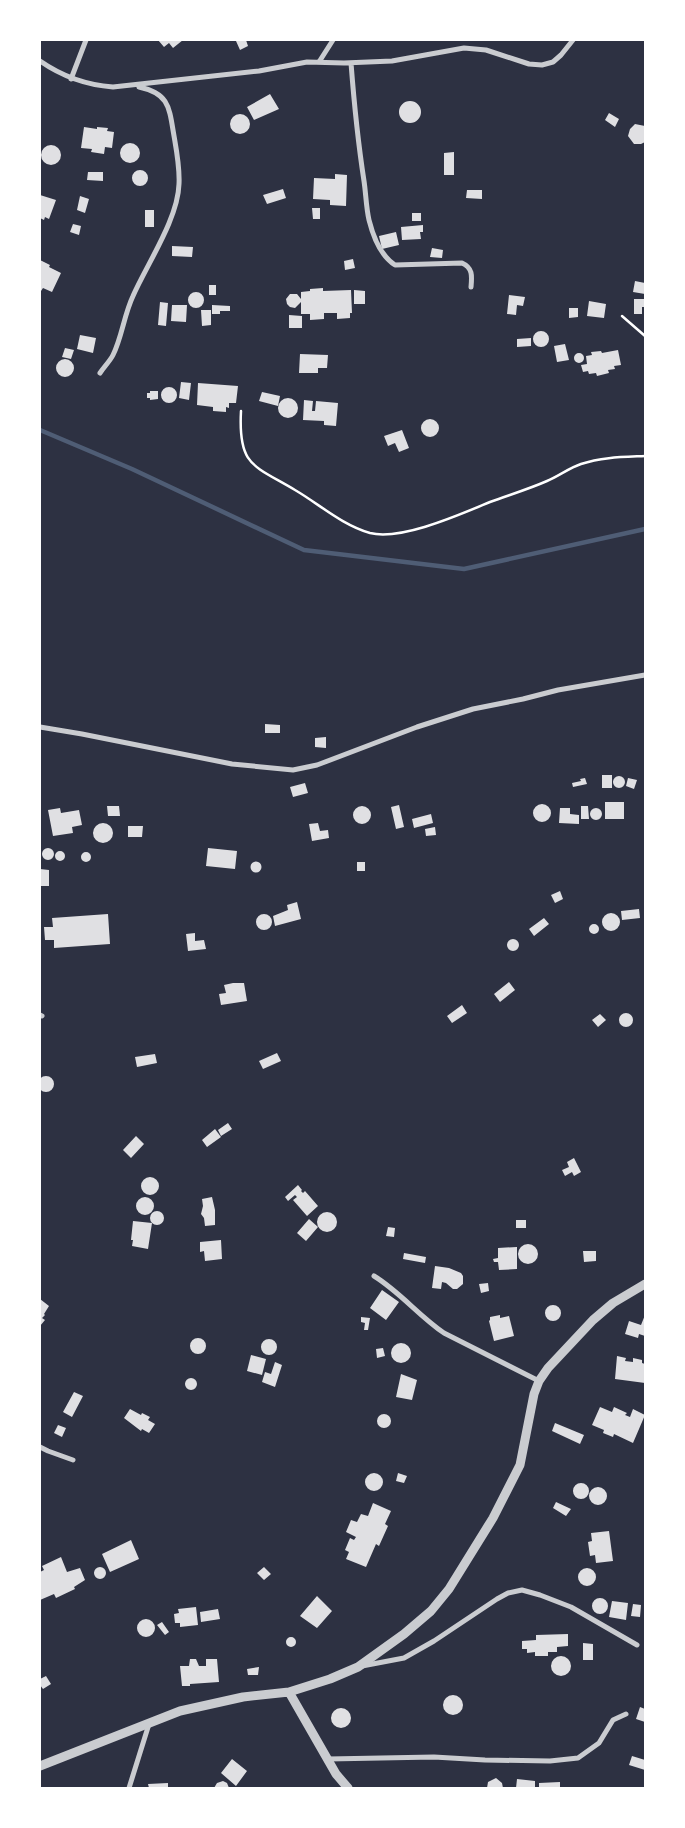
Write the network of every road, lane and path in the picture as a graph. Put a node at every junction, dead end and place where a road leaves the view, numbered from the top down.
1 (86, 40) edge
2 (333, 40) edge
3 (573, 40) edge
4 (40, 61) edge
5 (320, 62) junction
6 (351, 63) junction
7 (71, 79) junction
8 (131, 86) junction
9 (471, 287) dead end
10 (622, 316) dead end
11 (645, 336) edge
12 (100, 373) dead end
13 (241, 411) dead end
14 (645, 456) edge
15 (645, 675) edge
16 (40, 727) edge
17 (374, 1276) dead end
18 (645, 1284) edge
19 (538, 1381) junction
20 (40, 1446) edge
21 (73, 1460) dead end
22 (637, 1644) dead end
23 (358, 1667) junction
24 (289, 1692) junction
25 (626, 1714) dead end
26 (149, 1723) junction
27 (328, 1759) junction
28 (40, 1766) edge
29 (129, 1788) edge
30 (348, 1788) edge

1 - 7 street
2 - 5 street
3 - 6 street
4 - 7 street
5 - 6 street
5 - 8 street
6 - 9 street
7 - 8 street
8 - 12 street
10 - 11 path
13 - 14 path
15 - 16 street
17 - 19 street
18 - 19 street
19 - 23 street
20 - 21 street
22 - 23 street
23 - 24 street
24 - 26 street
24 - 27 street
25 - 27 street
26 - 28 street
26 - 29 street
27 - 30 street

